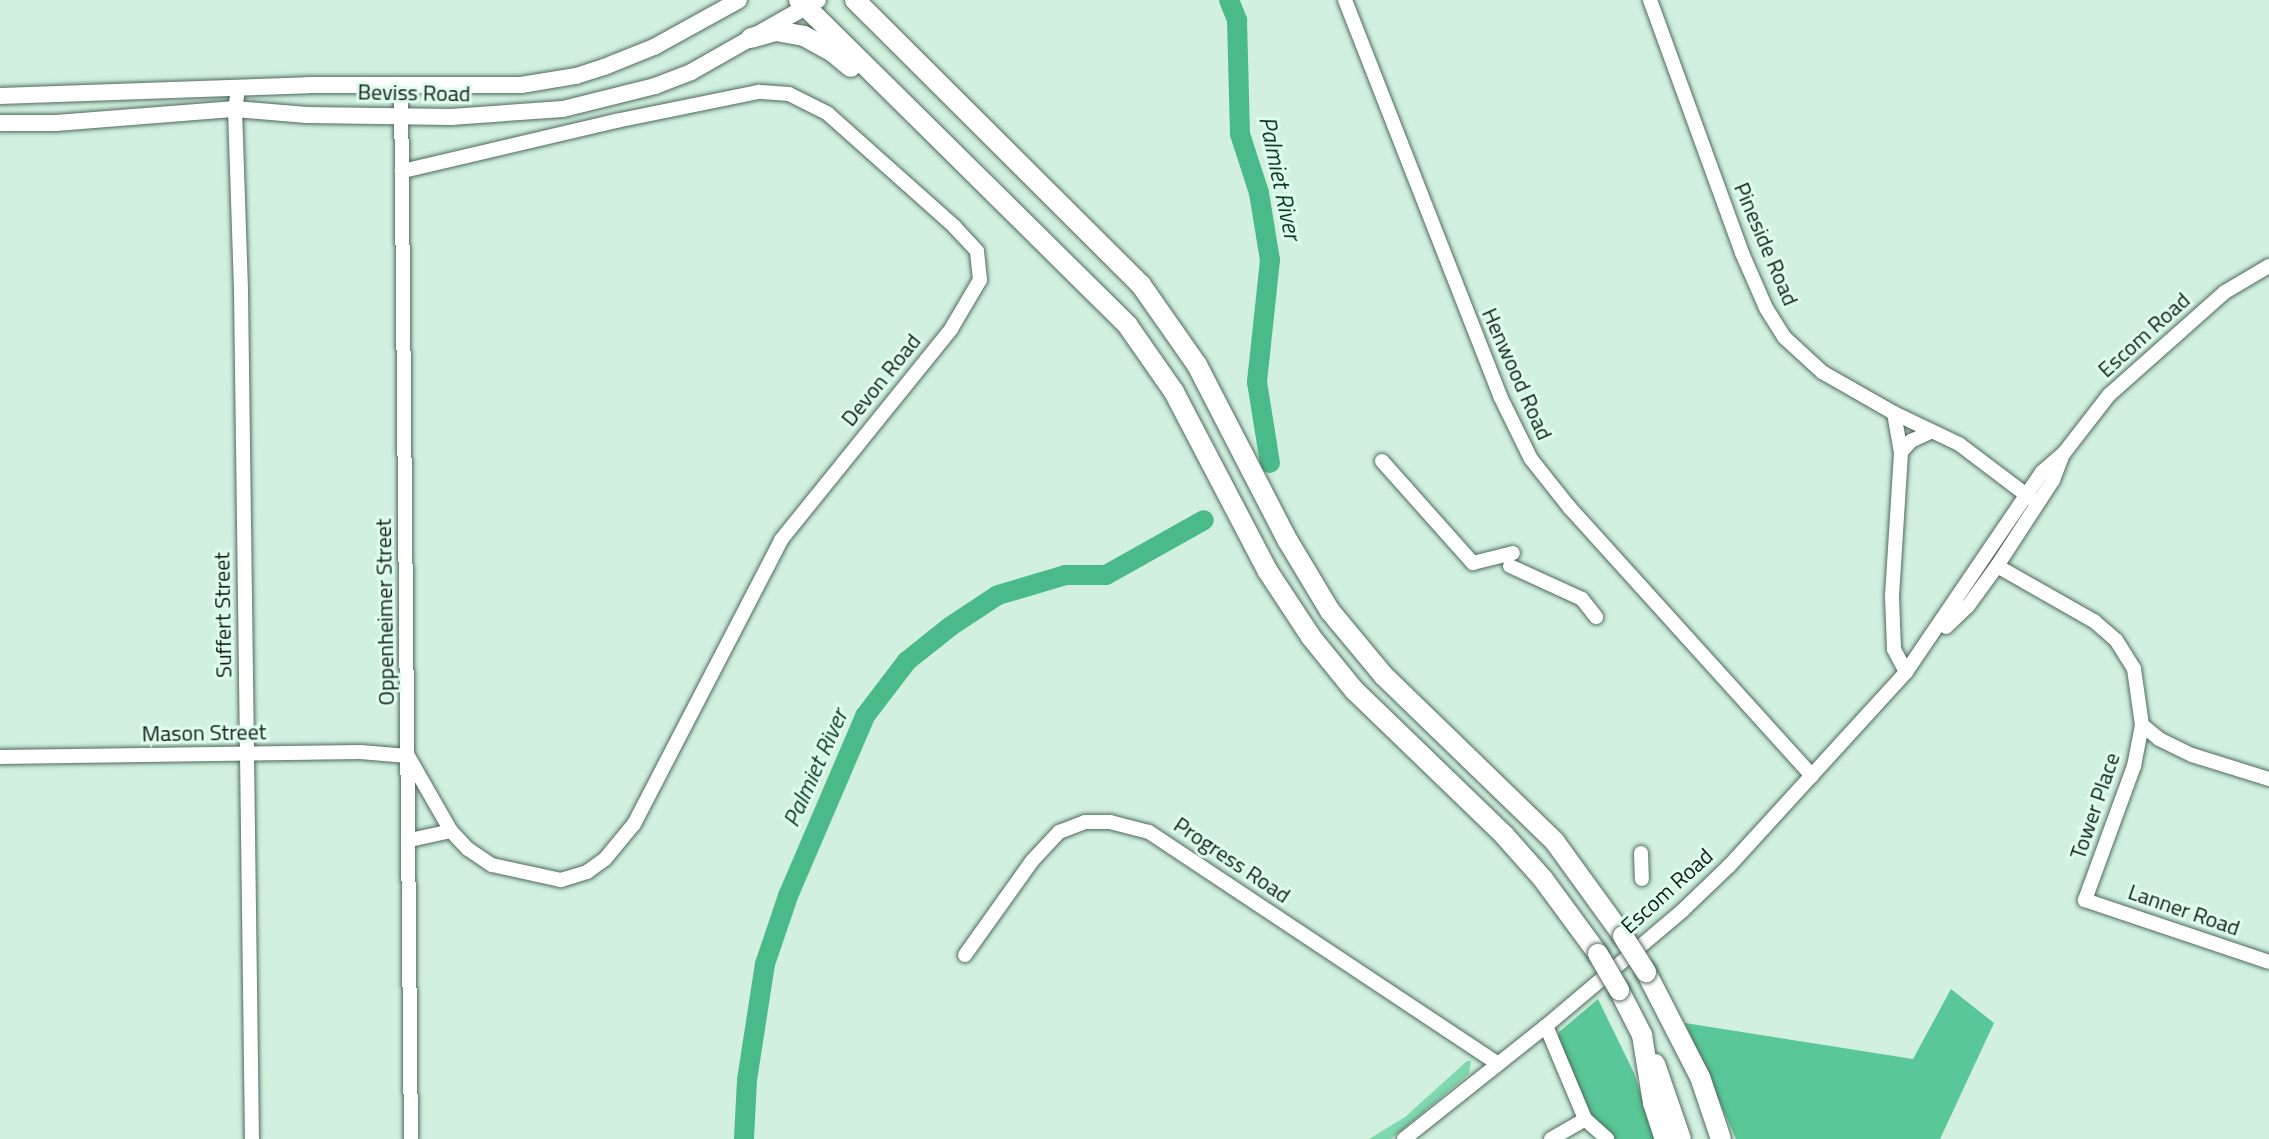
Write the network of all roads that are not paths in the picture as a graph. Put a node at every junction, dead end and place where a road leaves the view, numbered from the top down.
1 (739, 0) edge
2 (855, 0) edge
3 (885, 0) edge
4 (1345, 0) edge
5 (1650, 0) edge
6 (808, 2) edge
7 (886, 29) junction
8 (751, 38) junction
9 (401, 84) junction
10 (238, 90) junction
11 (0, 96) edge
12 (235, 109) junction
13 (400, 117) junction
14 (0, 123) edge
15 (940, 141) junction
16 (402, 171) junction
17 (2269, 266) edge
18 (1894, 413) junction
19 (1932, 431) junction
20 (1901, 452) junction
21 (1382, 461) dead end
22 (2032, 499) junction
23 (1997, 566) junction
24 (1596, 617) dead end
25 (1928, 643) junction
26 (1906, 672) junction
27 (2142, 725) junction
28 (246, 755) junction
29 (408, 756) junction
30 (0, 757) edge
31 (1812, 776) junction
32 (2269, 779) edge
33 (451, 831) junction
34 (410, 840) junction
35 (1641, 853) dead end
36 (1642, 879) dead end
37 (2085, 900) joint
38 (965, 955) dead end
39 (2269, 962) edge
40 (1546, 1026) junction
41 (1642, 1035) junction
42 (1685, 1053) junction
43 (1497, 1063) junction
44 (1585, 1119) junction
45 (252, 1139) edge
46 (411, 1139) edge
47 (1404, 1139) edge
48 (1551, 1139) edge
49 (1607, 1139) edge
50 (1665, 1139) edge
51 (1681, 1139) edge
52 (1714, 1139) edge
53 (1721, 1139) edge

1 - 9 main road, Beviss Road
2 - 7 highway
3 - 7 highway
4 - 31 street, Henwood Road
5 - 18 street, Pineside Road
6 - 8 main road, Beviss Road
6 - 15 highway
7 - 42 highway, bridge
8 - 13 main road, Beviss Road
8 - 15 highway
9 - 10 main road, Beviss Road
9 - 13 street, Oppenheimer Street
10 - 11 main road, Beviss Road
10 - 12 street, Suffert Street
12 - 13 main road, Beviss Road
12 - 14 main road, Beviss Road
12 - 28 street, Suffert Street
13 - 16 street, Oppenheimer Street
15 - 41 highway, bridge
16 - 29 street, Oppenheimer Street
16 - 33 street, Devon Road
17 - 22 street, Escom Road
18 - 19 street, Pineside Road
18 - 20 street
19 - 20 street
19 - 22 street, Pineside Road
20 - 26 street
21 - 24 street
22 - 23 street, Escom Road
22 - 25 street, Escom Road
23 - 25 street, Escom Road
23 - 27 street, Tower Place
25 - 26 street, Escom Road
26 - 31 street, Escom Road
27 - 32 street
27 - 37 street, Tower Place
28 - 29 street, Mason Street
28 - 30 street, Mason Street
28 - 45 street, Suffert Street
29 - 33 street, Devon Road
29 - 34 street, Oppenheimer Street
31 - 40 street, Escom Road
33 - 34 street
34 - 46 street, Oppenheimer Street
35 - 36 street
37 - 39 street, Lanner Road
38 - 43 street, Progress Road
40 - 43 street, Escom Road
40 - 44 street
41 - 50 highway
41 - 51 highway
42 - 52 highway
42 - 53 highway
43 - 47 street, Escom Road
44 - 48 street
44 - 49 street

